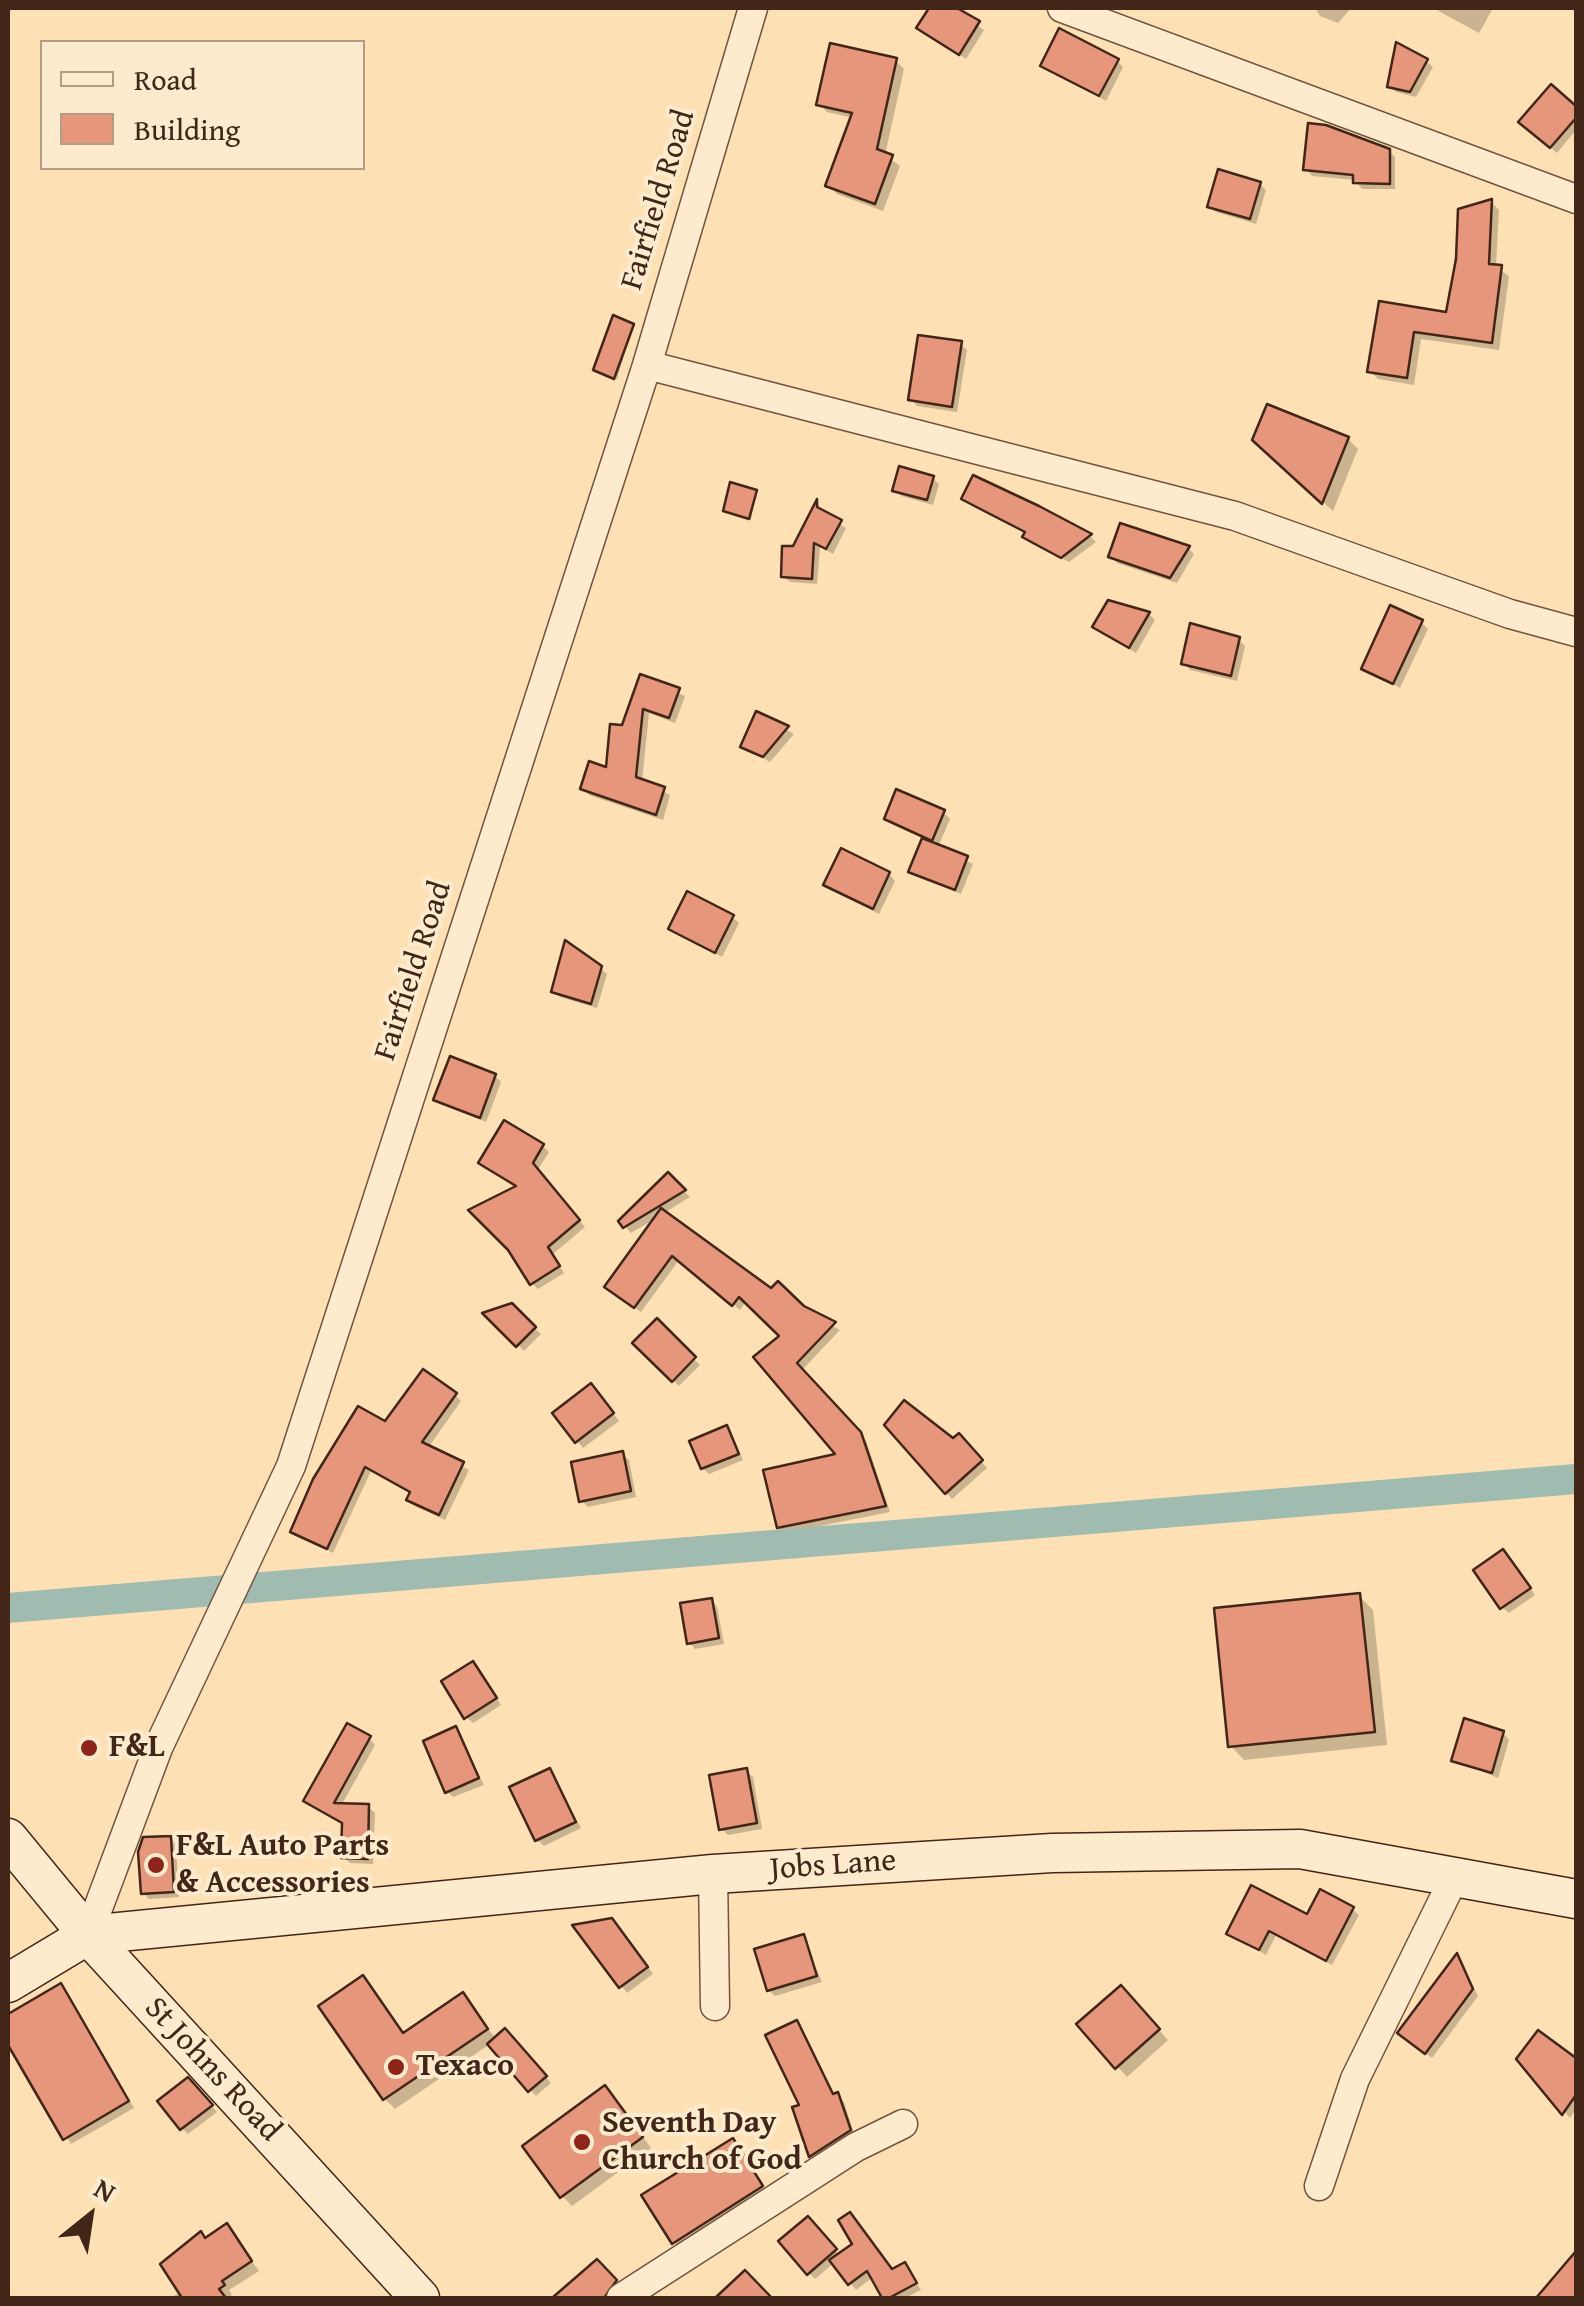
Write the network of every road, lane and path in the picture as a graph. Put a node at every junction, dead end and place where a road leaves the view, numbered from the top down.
1 (753, 8) edge
2 (1062, 8) edge
3 (1576, 199) edge
4 (647, 365) junction
5 (1576, 632) edge
6 (8, 1838) edge
7 (713, 1874) junction
8 (1456, 1874) junction
9 (1576, 1899) edge
10 (88, 1935) junction
11 (8, 1983) edge
12 (715, 2006) dead end
13 (904, 2124) dead end
14 (1319, 2186) dead end
15 (420, 2298) edge
16 (622, 2298) edge

1 - 4 street, Fairfield Road
2 - 3 street
4 - 5 street
4 - 10 street, Fairfield Road
6 - 10 street, St Johns Road
7 - 8 street, Jobs Lane
7 - 10 street, Jobs Lane
7 - 12 street
8 - 9 street, Jobs Lane
8 - 14 street
10 - 11 street
10 - 15 street, St Johns Road
13 - 16 street

